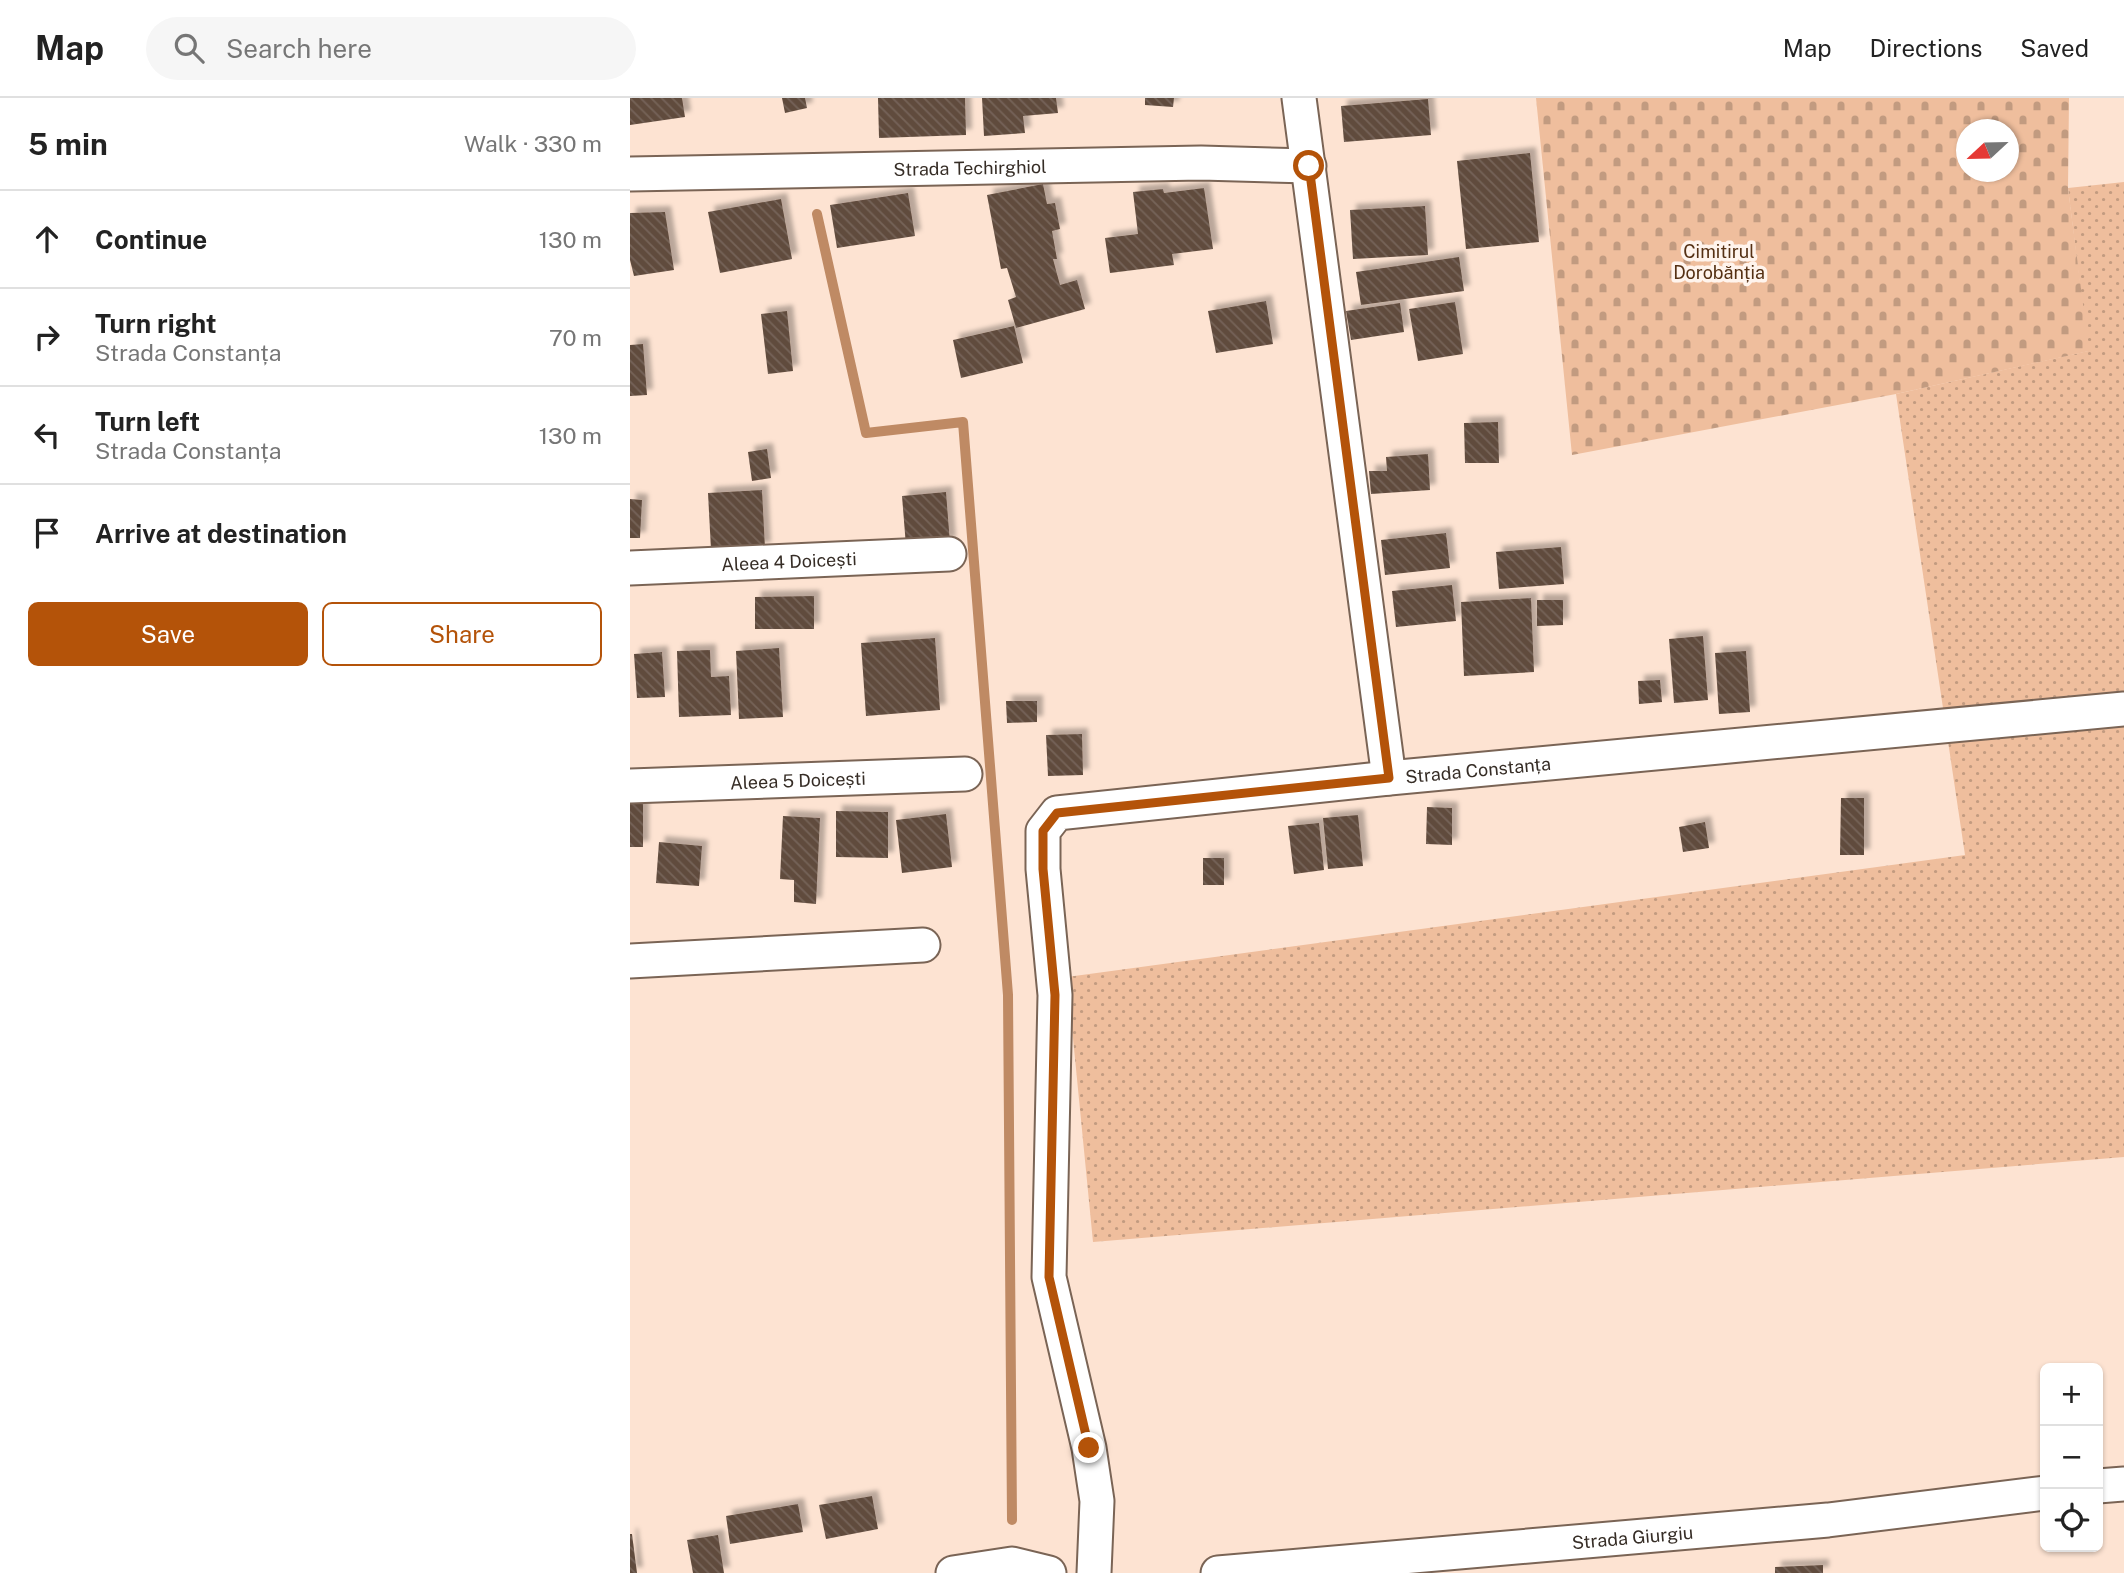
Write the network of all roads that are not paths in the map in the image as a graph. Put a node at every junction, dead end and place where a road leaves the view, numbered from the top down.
1 (1299, 98) edge
2 (1309, 166) junction
3 (630, 174) edge
4 (949, 554) dead end
5 (630, 568) edge
6 (2124, 709) edge
7 (965, 774) dead end
8 (1389, 778) junction
9 (630, 786) edge
10 (923, 945) dead end
11 (630, 961) edge
12 (2124, 1483) edge
13 (2103, 1485) edge
14 (2040, 1494) edge
15 (953, 1573) edge
16 (1049, 1573) edge
17 (1094, 1573) edge
18 (1218, 1573) edge

1 - 2 street
2 - 3 street, Strada Techirghiol
2 - 8 street
4 - 5 street, Aleea 4 Doicești
6 - 8 street, Strada Constanța
7 - 9 street, Aleea 5 Doicești
8 - 17 street, Strada Constanța
10 - 11 street
12 - 13 street
14 - 18 street, Strada Giurgiu
15 - 16 street

